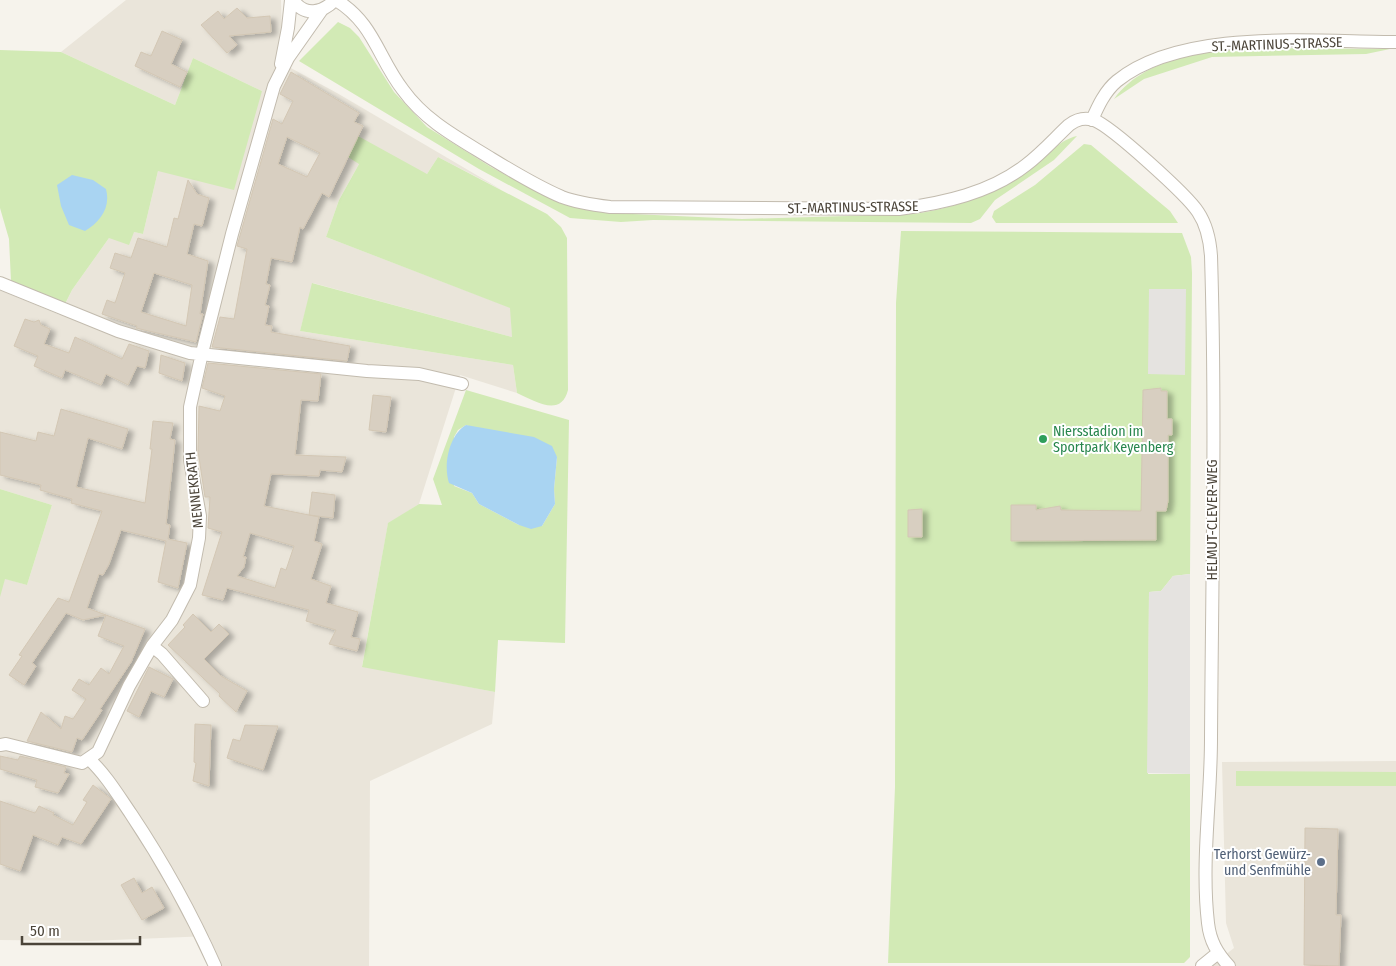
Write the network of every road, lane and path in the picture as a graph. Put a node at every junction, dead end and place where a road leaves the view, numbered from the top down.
1 (292, 0) edge
2 (336, 0) edge
3 (321, 11) junction
4 (1396, 42) edge
5 (278, 76) junction
6 (1092, 120) junction
7 (0, 283) edge
8 (202, 353) junction
9 (462, 384) dead end
10 (152, 646) junction
11 (203, 701) dead end
12 (0, 745) edge
13 (89, 759) junction
14 (1218, 953) junction
15 (215, 966) edge
16 (1202, 966) edge
17 (1229, 966) edge

1 - 3 street
1 - 5 street, MENNEKRATH
2 - 3 street, MENNEKRATH
2 - 6 street, ST.-MARTINUS-STRASSE
3 - 5 street, MENNEKRATH
4 - 6 street, ST.-MARTINUS-STRASSE
5 - 8 street, MENNEKRATH
6 - 14 street, HELMUT-CLEVER-WEG
7 - 8 street
8 - 9 street
8 - 10 street, MENNEKRATH
10 - 11 street
10 - 13 street, MENNEKRATH
12 - 13 street
13 - 15 street
14 - 16 street
14 - 17 street, HELMUT-CLEVER-WEG

